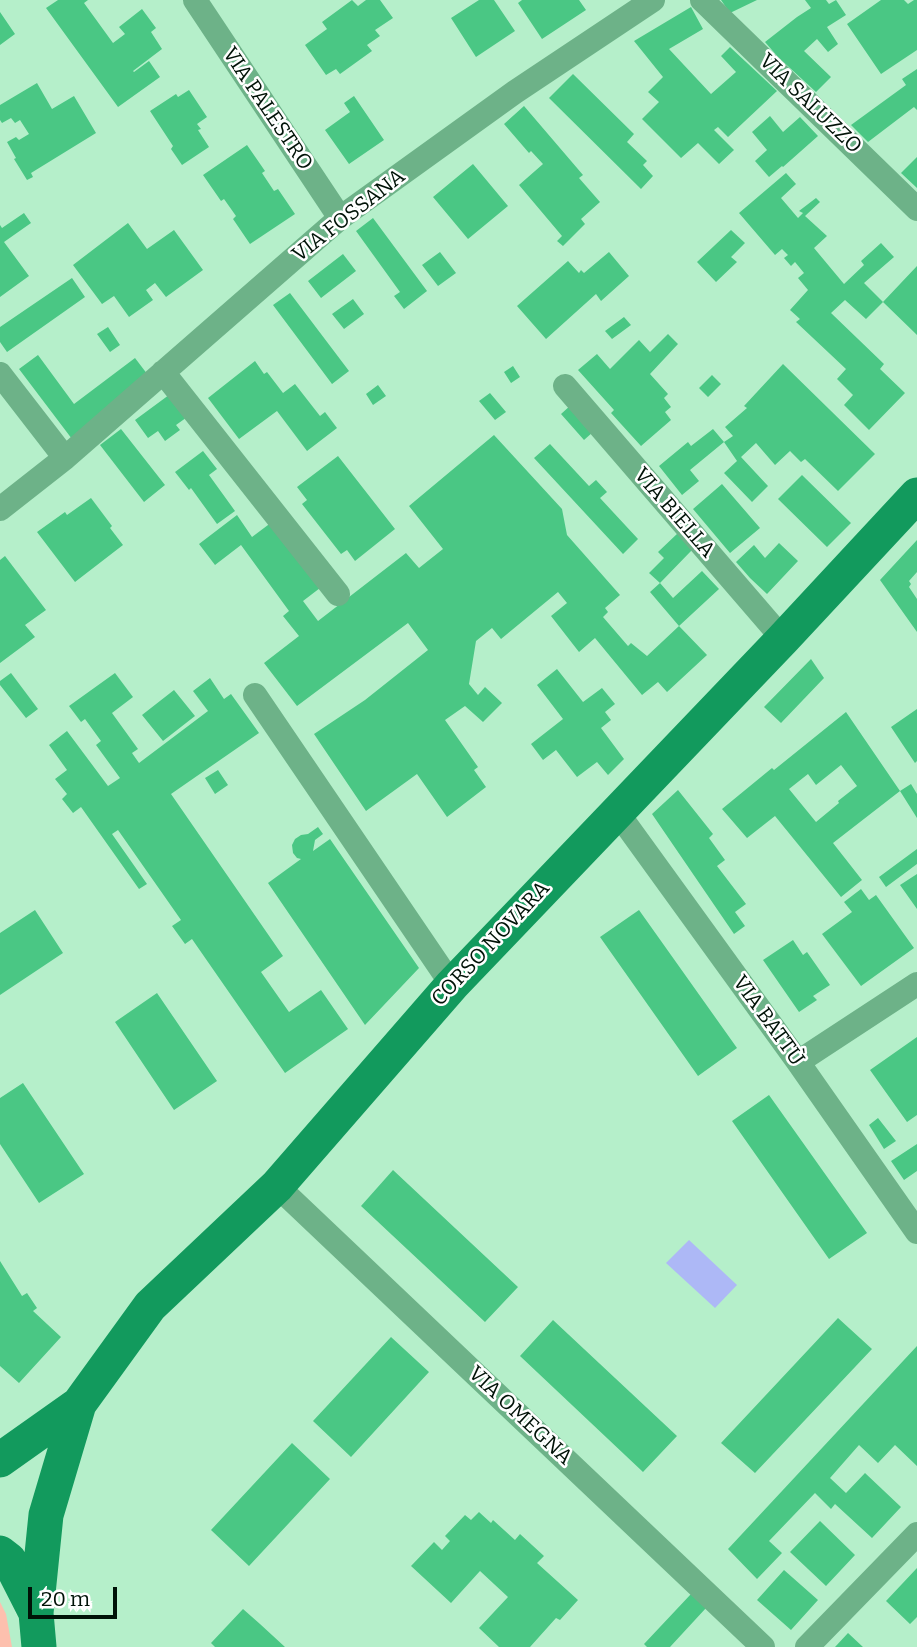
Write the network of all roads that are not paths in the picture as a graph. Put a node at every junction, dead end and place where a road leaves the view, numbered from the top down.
1 (195, 0) edge
2 (653, 0) edge
3 (702, 0) edge
4 (917, 209) edge
5 (340, 218) junction
6 (163, 372) junction
7 (0, 374) edge
8 (565, 386) dead end
9 (65, 458) junction
10 (917, 495) edge
11 (0, 509) edge
12 (338, 594) dead end
13 (783, 639) junction
14 (255, 695) dead end
15 (617, 812) junction
16 (917, 984) edge
17 (452, 985) junction
18 (799, 1062) junction
19 (277, 1185) junction
20 (917, 1232) edge
21 (79, 1404) junction
22 (0, 1460) edge
23 (917, 1534) edge
24 (0, 1553) edge
25 (37, 1630) edge
26 (763, 1647) edge
27 (807, 1647) edge

1 - 5 street, VIA PALESTRO
2 - 5 street, VIA FOSSANA
3 - 4 street, VIA SALUZZO
5 - 6 street, VIA FOSSANA
6 - 9 street, VIA FOSSANA
6 - 12 street
7 - 9 street
8 - 13 street, VIA BIELLA
9 - 11 street, VIA FOSSANA
10 - 13 main road, CORSO NOVARA
13 - 15 main road, CORSO NOVARA
14 - 17 street
15 - 17 main road, CORSO NOVARA
15 - 18 street, VIA BATTÙ
16 - 18 street
17 - 19 main road, CORSO NOVARA
18 - 20 street, VIA BATTÙ
19 - 21 main road, CORSO NOVARA
19 - 26 street, VIA OMEGNA
21 - 22 main road, CORSO NOVARA
21 - 25 main road, CORSO NOVARA
23 - 27 street
24 - 25 main road

